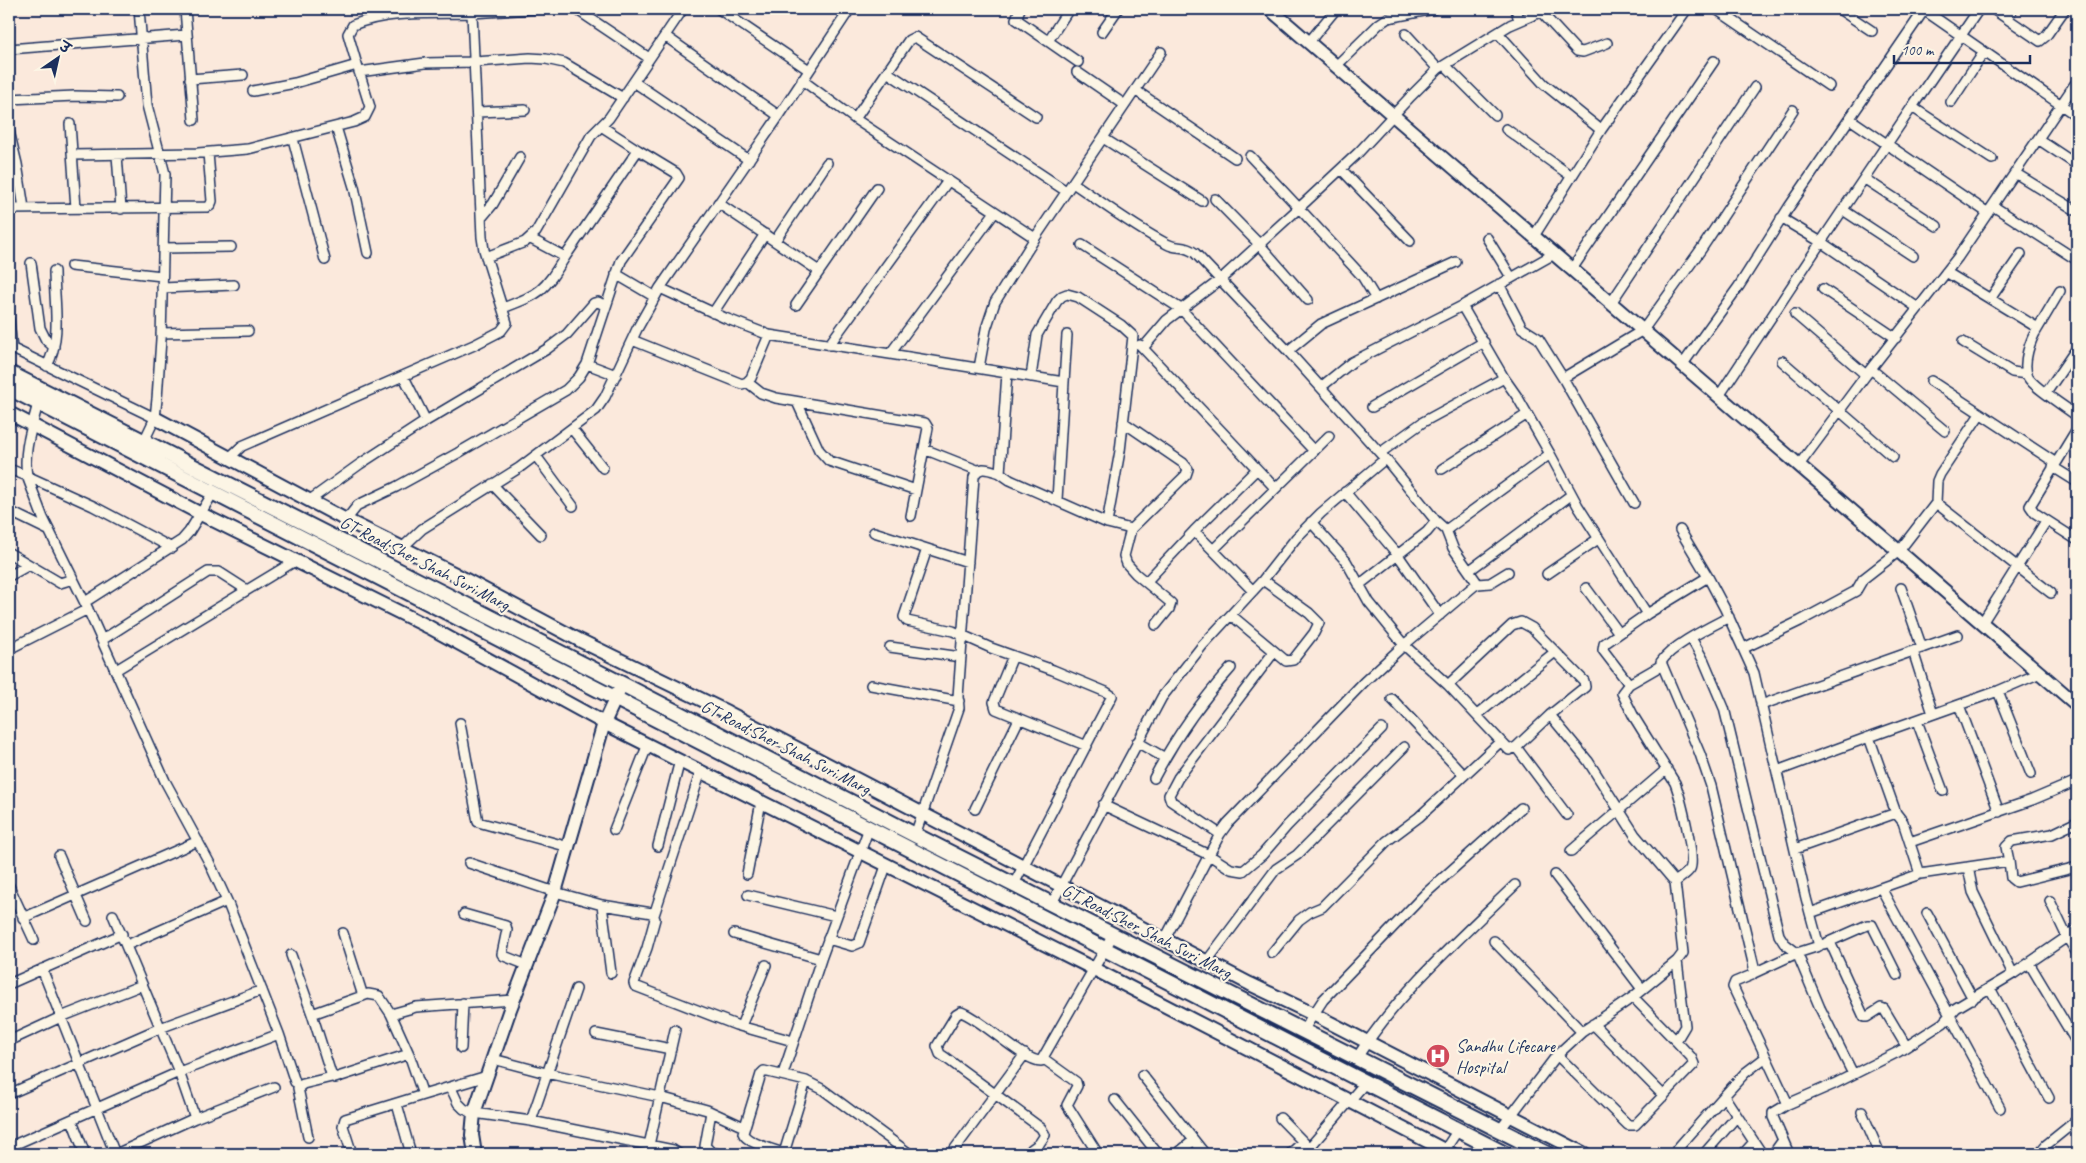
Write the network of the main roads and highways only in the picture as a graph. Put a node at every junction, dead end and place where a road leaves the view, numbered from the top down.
1 (1270, 9) edge
2 (9, 373) edge
3 (9, 388) edge
4 (9, 414) edge
5 (155, 418) road end
6 (622, 684) junction
7 (615, 698) junction
8 (2077, 705) edge
9 (604, 723) junction
10 (1446, 1153) edge
11 (475, 1154) edge
12 (1505, 1154) edge
13 (1547, 1154) edge
14 (1585, 1154) edge

1 - 8 main road
2 - 6 main road, GT Road;Sher Shah Suri Marg
3 - 7 main road, GT Road;Sher Shah Suri Marg
4 - 9 main road
5 - 14 main road
6 - 7 main road
6 - 13 main road, GT Road;Sher Shah Suri Marg
7 - 9 main road
7 - 12 main road, GT Road;Sher Shah Suri Marg
9 - 10 main road
9 - 11 main road

